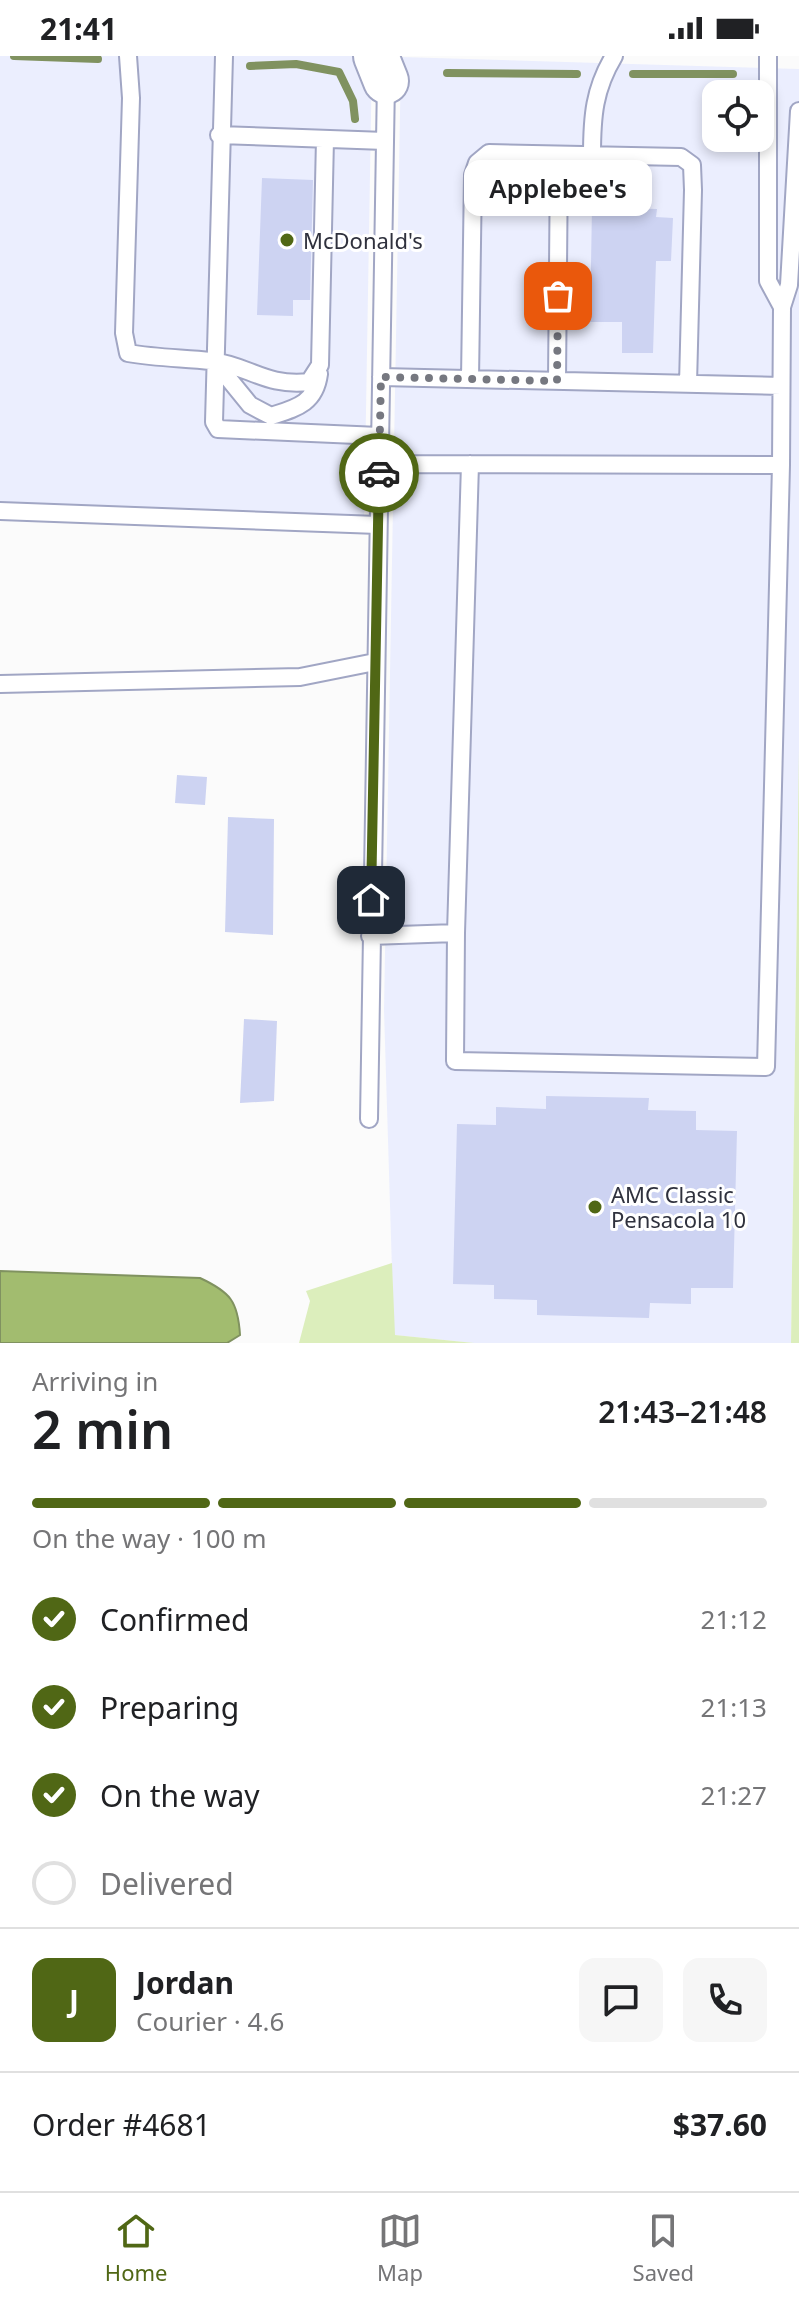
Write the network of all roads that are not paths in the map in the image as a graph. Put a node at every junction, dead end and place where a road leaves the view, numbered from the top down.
1 (128, 56) edge
2 (224, 56) edge
3 (614, 56) edge
4 (768, 56) edge
5 (381, 68) edge
6 (799, 111) edge
7 (219, 135) junction
8 (325, 139) junction
9 (385, 141) junction
10 (559, 155) junction
11 (592, 155) junction
12 (782, 307) junction
13 (214, 361) junction
14 (320, 365) junction
15 (381, 377) junction
16 (470, 379) junction
17 (557, 381) junction
18 (688, 384) junction
19 (781, 386) junction
20 (379, 436) junction
21 (379, 464) junction
22 (470, 464) junction
23 (781, 465) junction
24 (0, 511) edge
25 (378, 525) junction
26 (375, 662) junction
27 (0, 684) edge
28 (456, 933) junction
29 (370, 936) junction
30 (369, 1119) dead end

1 - 13 lane
2 - 7 lane
3 - 11 lane
4 - 12 lane
5 - 9 lane
6 - 12 lane
7 - 8 lane
7 - 13 lane
8 - 9 lane
8 - 14 lane
9 - 15 lane
10 - 11 lane
10 - 16 lane
10 - 17 lane
11 - 18 lane
12 - 19 lane
13 - 14 lane
13 - 14 lane
13 - 20 lane
15 - 16 lane
15 - 20 lane
16 - 17 lane
17 - 18 lane
18 - 19 lane
19 - 23 lane
20 - 21 lane
21 - 22 lane
21 - 25 lane
22 - 23 lane
22 - 28 lane
23 - 28 lane
24 - 25 lane
25 - 26 lane
26 - 27 lane
26 - 29 lane
28 - 29 lane
29 - 30 lane

